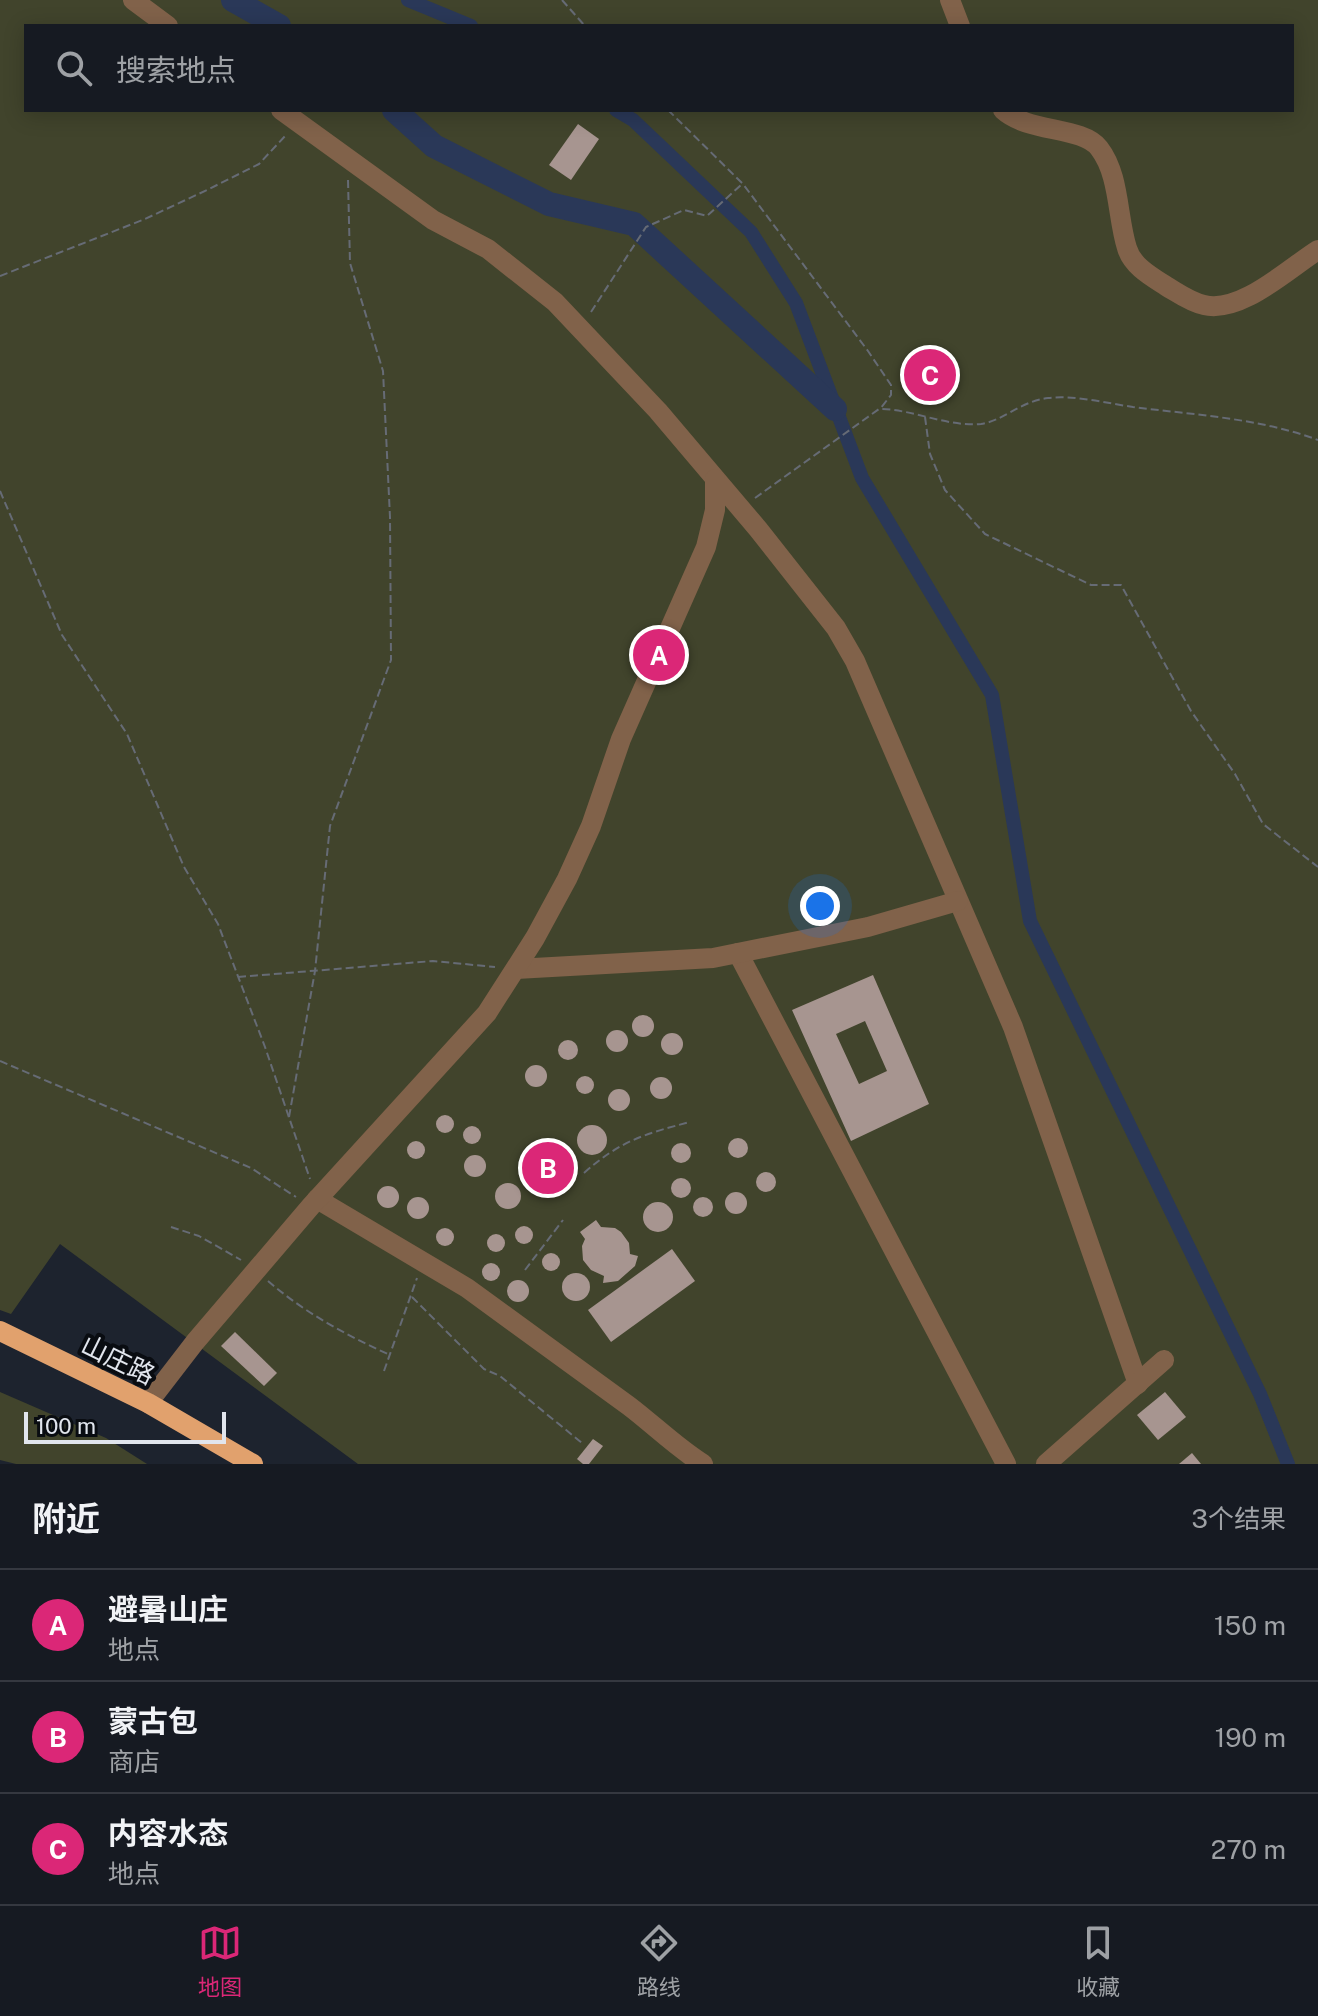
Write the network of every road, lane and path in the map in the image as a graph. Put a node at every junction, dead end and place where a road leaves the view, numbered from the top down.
1 (133, 0) edge
2 (562, 0) edge
3 (950, 0) edge
4 (165, 24) edge
5 (583, 24) edge
6 (959, 24) edge
7 (284, 112) edge
8 (670, 112) edge
9 (1006, 112) edge
10 (298, 123) junction
11 (348, 159) junction
12 (743, 184) junction
13 (1318, 250) edge
14 (0, 276) edge
15 (581, 327) junction
16 (879, 409) junction
17 (925, 417) junction
18 (1318, 440) edge
19 (715, 479) junction
20 (0, 491) edge
21 (741, 509) junction
22 (1318, 867) edge
23 (958, 901) junction
24 (738, 953) junction
25 (516, 969) junction
26 (315, 971) junction
27 (238, 977) junction
28 (0, 1061) edge
29 (289, 1117) junction
30 (690, 1122) dead end
31 (584, 1173) dead end
32 (314, 1202) junction
33 (563, 1220) dead end
34 (171, 1227) dead end
35 (422, 1261) junction
36 (255, 1270) junction
37 (525, 1270) dead end
38 (412, 1297) junction
39 (0, 1331) edge
40 (390, 1355) junction
41 (1164, 1360) dead end
42 (384, 1371) dead end
43 (1138, 1384) junction
44 (148, 1403) junction
45 (582, 1443) dead end
46 (253, 1464) edge
47 (703, 1464) edge
48 (1006, 1464) edge
49 (1046, 1464) edge

1 - 4 lane
2 - 5 path
3 - 6 lane
7 - 10 lane
8 - 12 path
9 - 13 lane
10 - 11 lane
10 - 14 path
11 - 15 lane
11 - 26 path
12 - 15 path
12 - 16 path
15 - 19 lane
16 - 17 path
16 - 21 path
17 - 18 path
17 - 22 path
19 - 21 lane
19 - 25 lane
20 - 27 path
21 - 23 lane
23 - 24 lane
23 - 43 lane
24 - 25 lane
24 - 48 lane
25 - 26 path
25 - 32 lane
26 - 27 path
26 - 29 path
27 - 29 path
28 - 32 path
29 - 32 path
30 - 31 path
32 - 35 lane
32 - 36 lane
33 - 37 path
34 - 36 path
35 - 38 path
35 - 47 lane
36 - 40 path
36 - 44 lane
38 - 40 path
38 - 45 path
39 - 44 main road, 山庄路
40 - 42 path
41 - 43 lane
43 - 49 lane
44 - 46 main road, 山庄路

